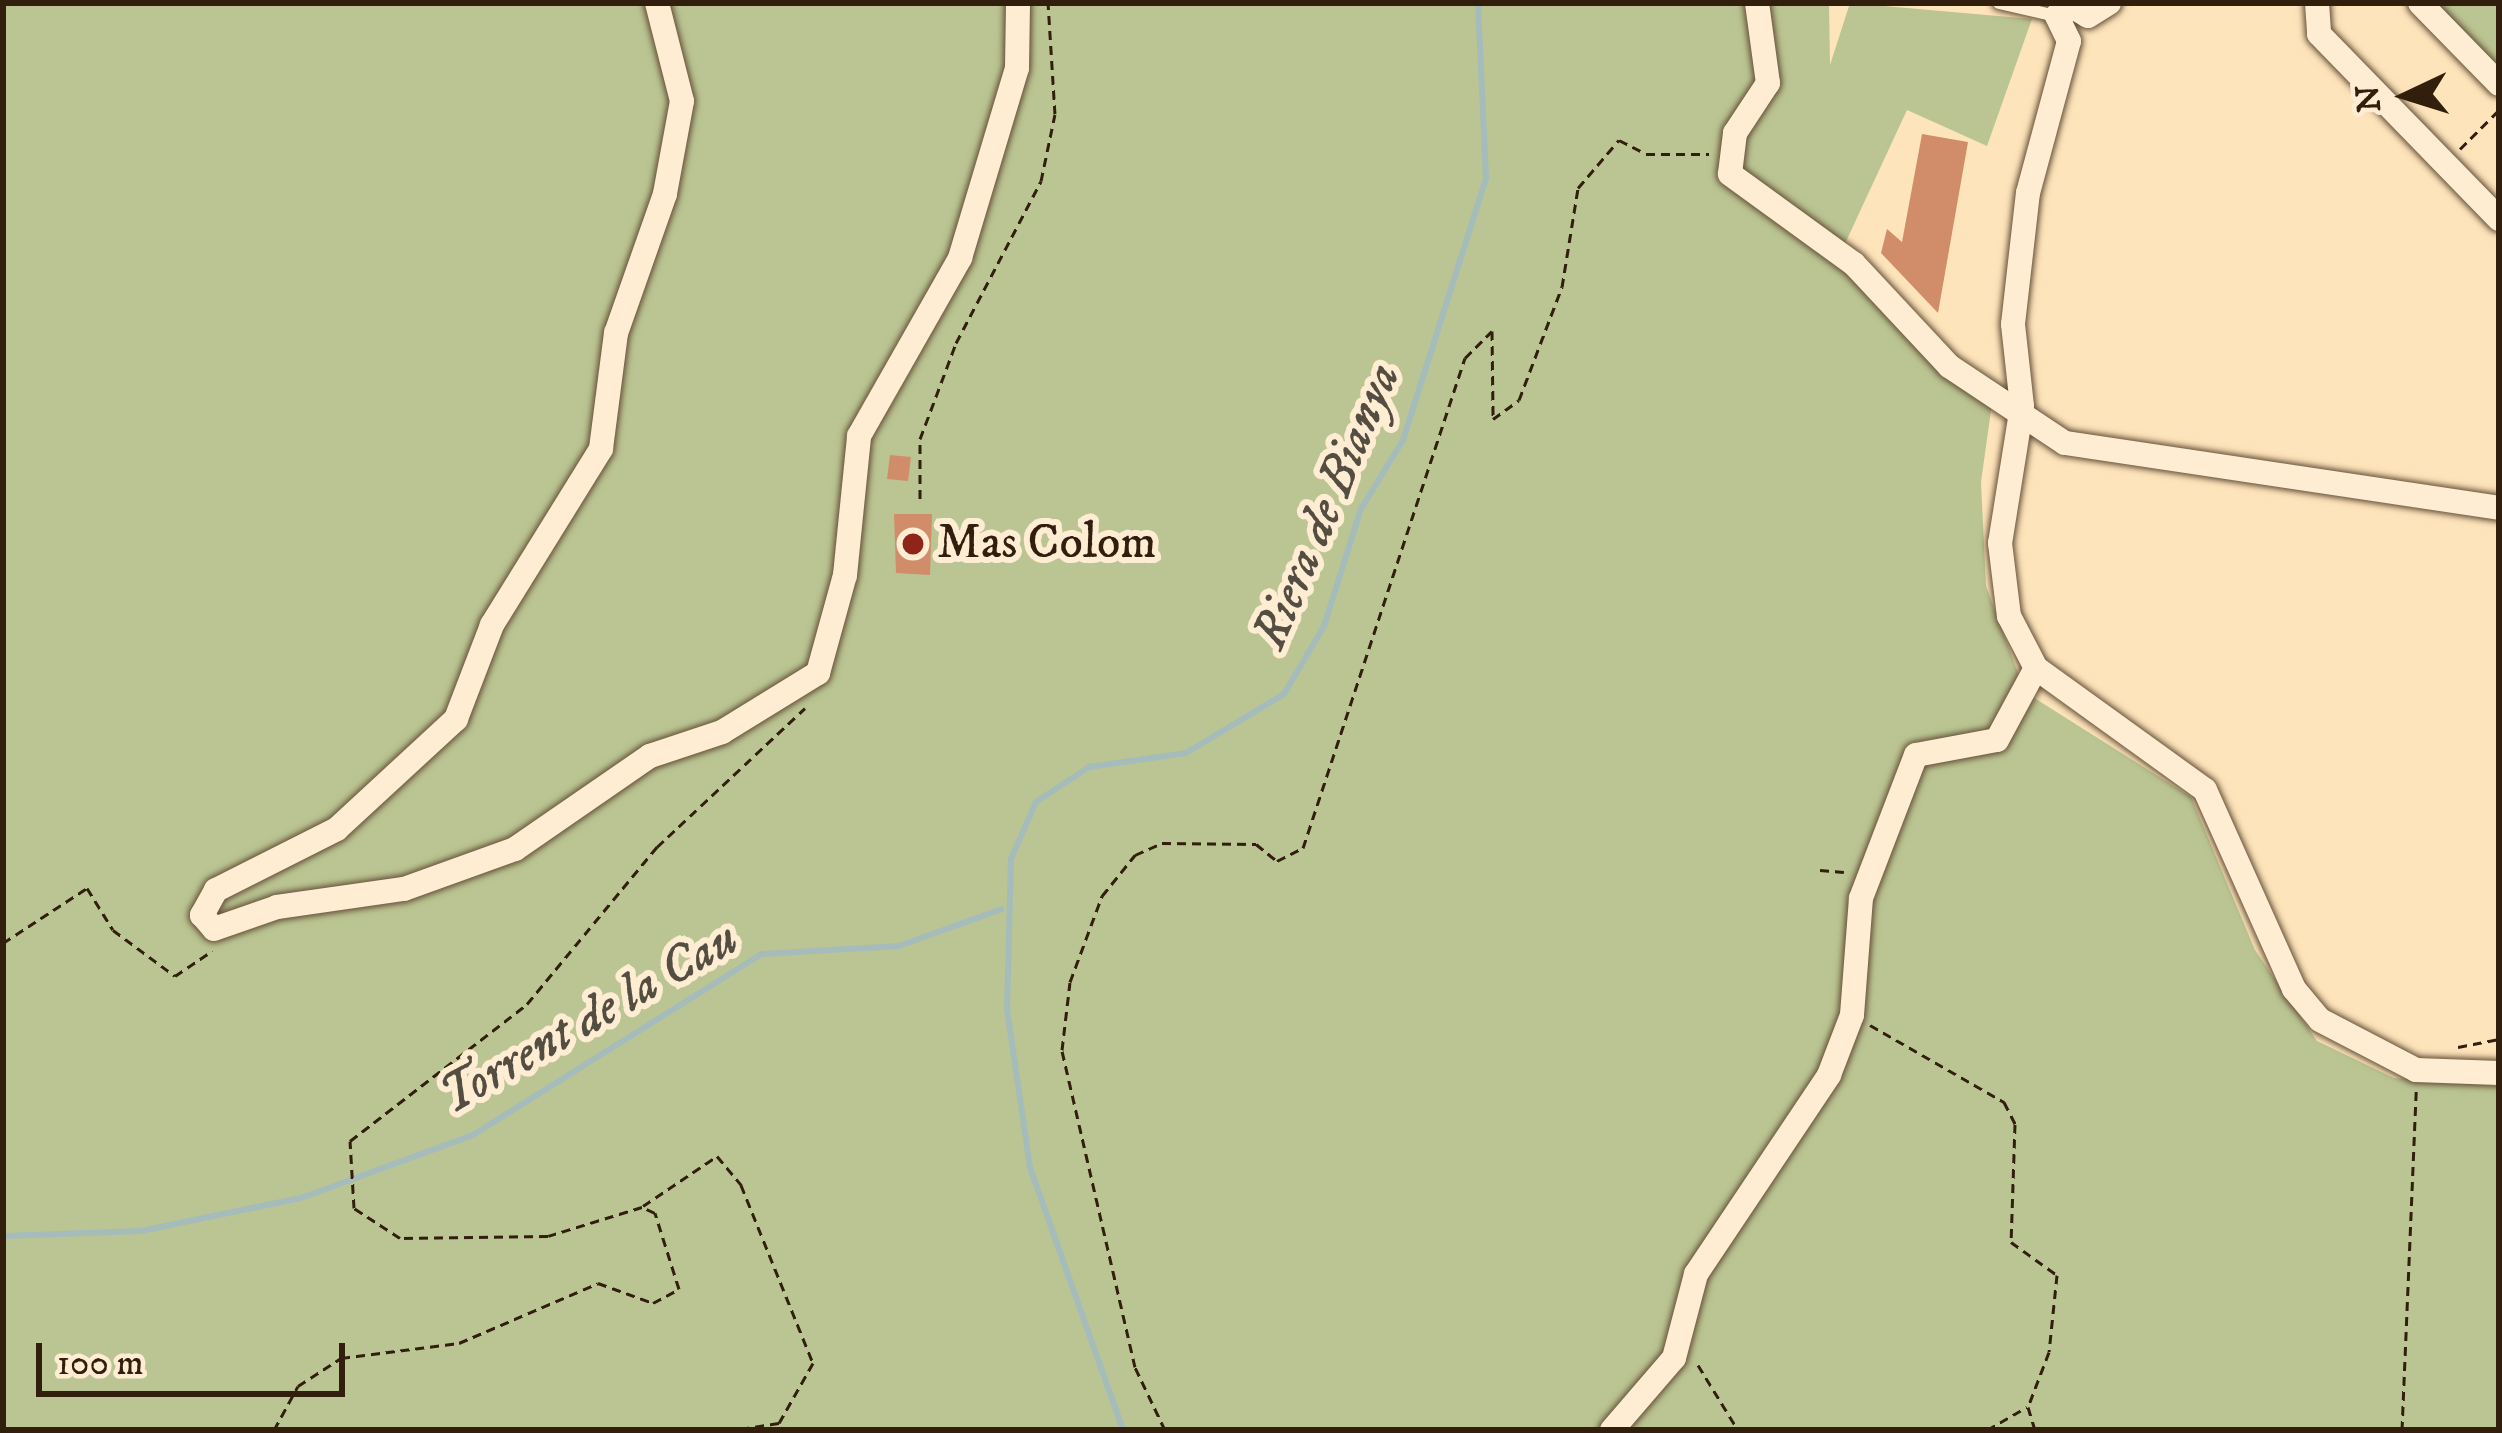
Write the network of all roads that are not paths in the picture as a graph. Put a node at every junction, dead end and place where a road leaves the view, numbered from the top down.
1 (657, 3) edge
2 (1018, 3) edge
3 (1757, 3) edge
4 (1999, 3) edge
5 (2317, 3) edge
6 (2420, 3) edge
7 (2080, 9) edge
8 (2499, 84) edge
9 (2499, 218) edge
10 (2022, 406) junction
11 (2499, 508) edge
12 (2036, 668) junction
13 (2499, 1073) edge
14 (1612, 1430) edge

1 - 2 street
3 - 10 street
4 - 7 lane
5 - 9 street
6 - 8 street
7 - 10 street
10 - 11 street
10 - 12 street
12 - 13 street
12 - 14 street

